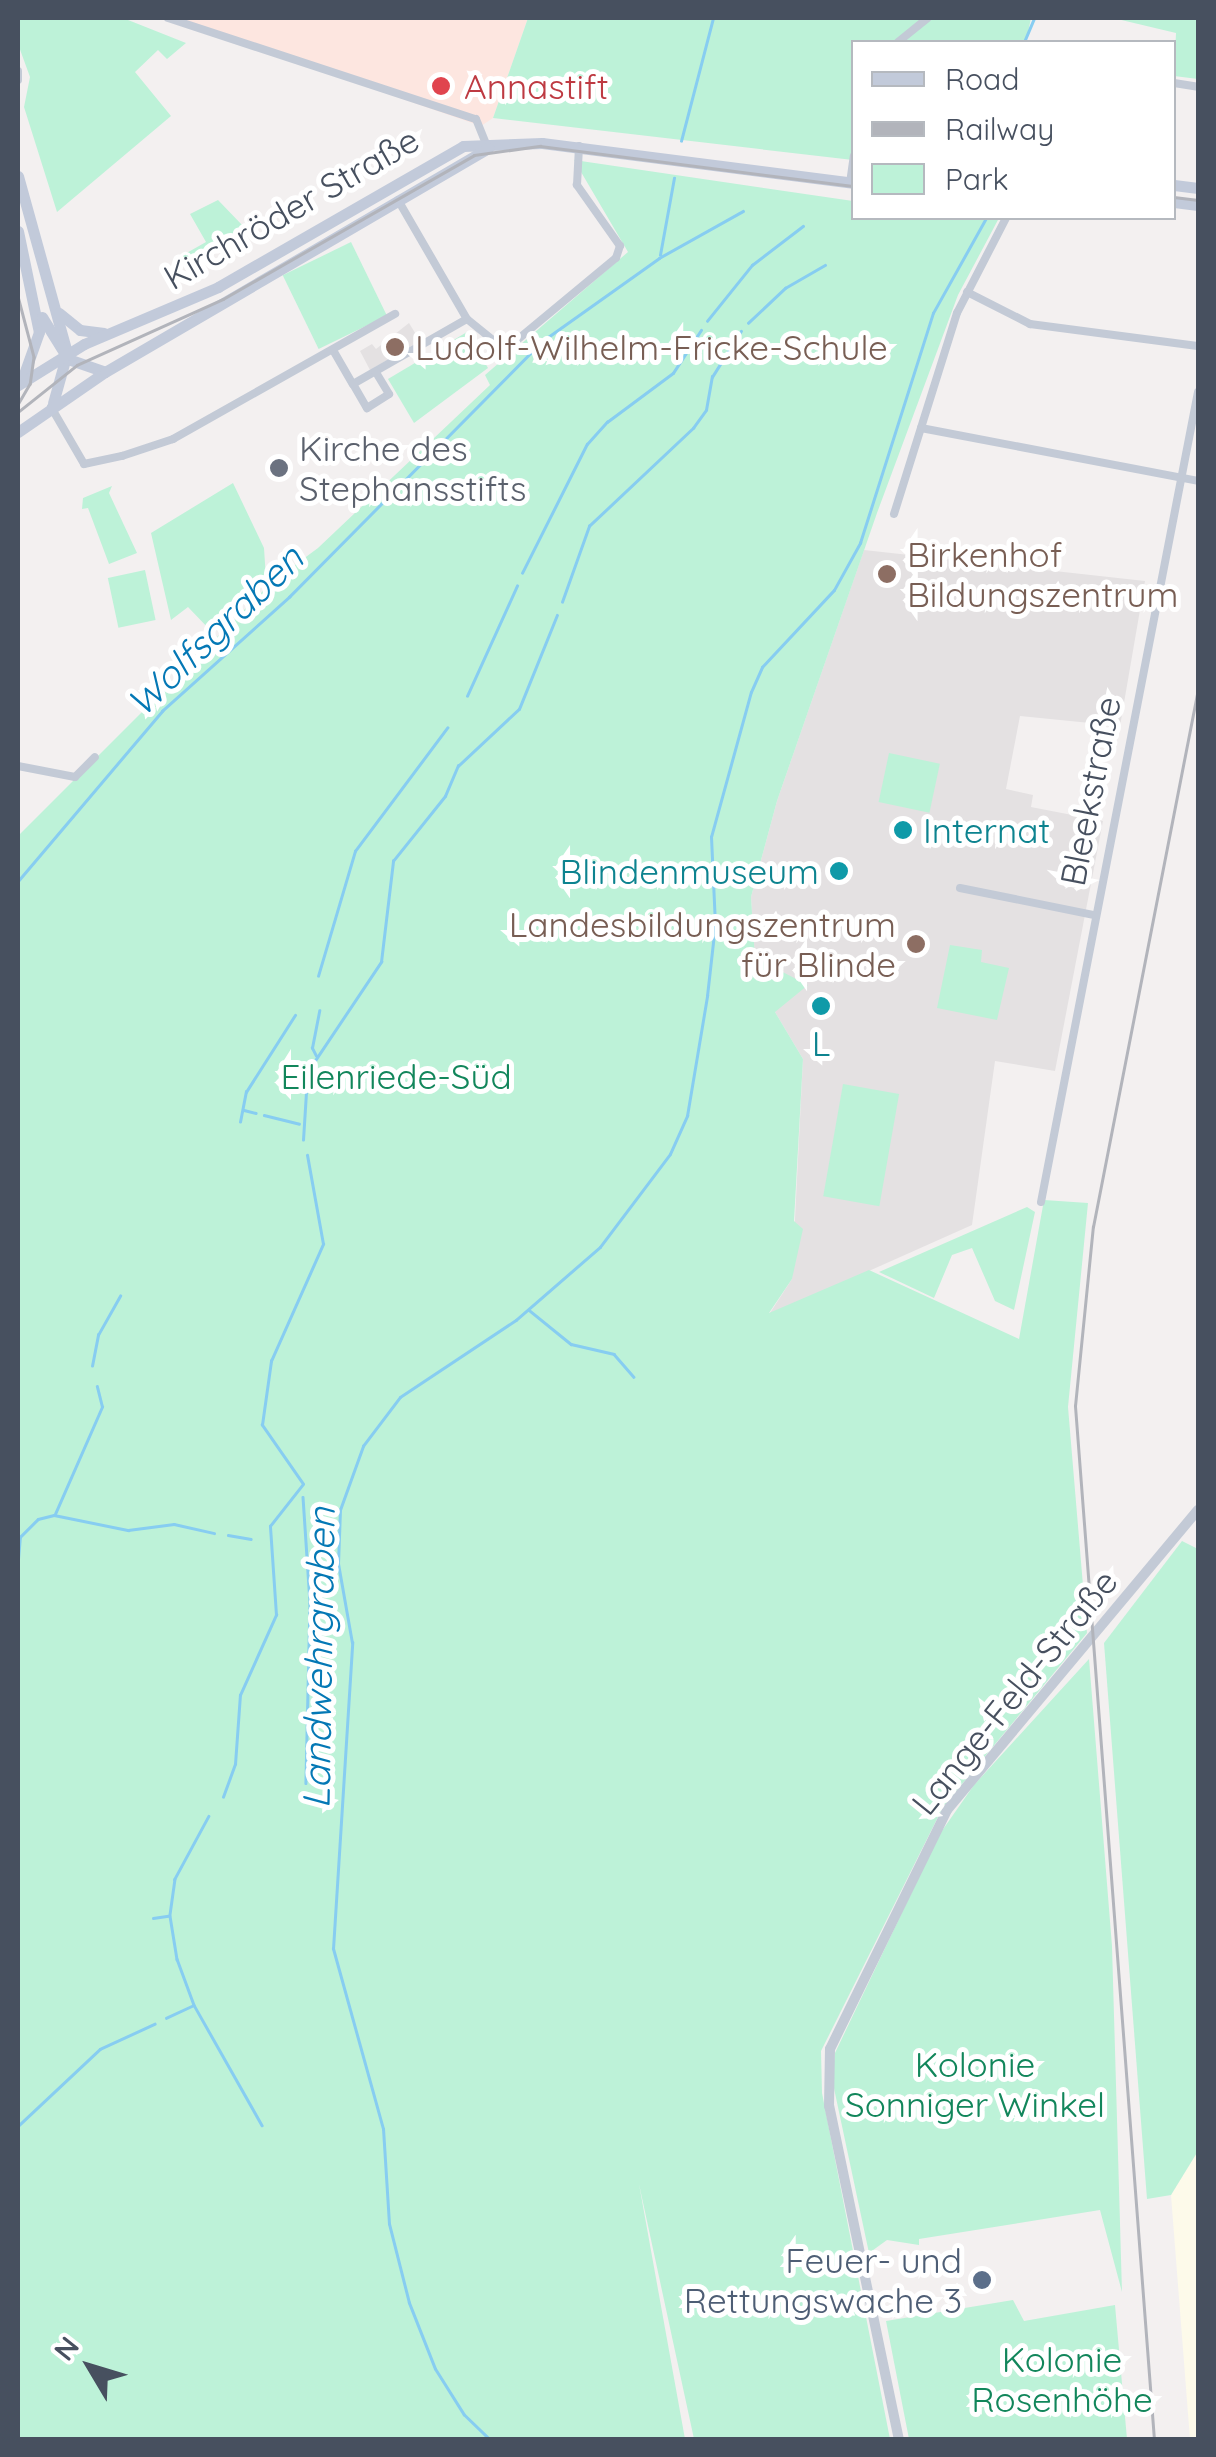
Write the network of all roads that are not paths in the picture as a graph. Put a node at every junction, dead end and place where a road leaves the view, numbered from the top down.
1 (168, 18) edge
2 (928, 18) edge
3 (900, 40) edge
4 (18, 71) edge
5 (18, 80) edge
6 (579, 146) junction
7 (488, 148) junction
8 (18, 176) edge
9 (851, 183) edge
10 (397, 199) junction
11 (1005, 220) edge
12 (18, 232) edge
13 (967, 292) junction
14 (38, 307) junction
15 (56, 310) junction
16 (395, 314) dead end
17 (467, 319) junction
18 (109, 333) junction
19 (1198, 346) edge
20 (333, 350) junction
21 (66, 356) junction
22 (105, 372) junction
23 (376, 372) junction
24 (354, 384) junction
25 (18, 385) edge
26 (1198, 392) edge
27 (50, 406) junction
28 (921, 428) junction
29 (18, 432) edge
30 (1181, 477) junction
31 (1198, 480) edge
32 (894, 514) dead end
33 (94, 757) dead end
34 (18, 766) edge
35 (960, 888) dead end
36 (1094, 915) junction
37 (1041, 1202) dead end
38 (1198, 1510) edge
39 (898, 2440) edge

1 - 7 street
2 - 3 street
4 - 5 street
6 - 7 main road, Kirchröder Straße
6 - 9 main road, Kirchröder Straße
6 - 17 street
7 - 10 main road, Kirchröder Straße
7 - 18 main road, Kirchröder Straße
8 - 15 main road
10 - 17 street
10 - 22 main road, Kirchröder Straße
11 - 13 street
12 - 14 main road
13 - 19 street
13 - 28 street
14 - 21 main road
14 - 25 main road
15 - 18 main road
15 - 21 main road
16 - 20 street
17 - 23 street
18 - 21 main road, Kirchröder Straße
20 - 24 street
20 - 27 street
21 - 22 main road
21 - 25 main road, Kirchröder Straße
21 - 27 main road
22 - 27 main road, Kirchröder Straße
23 - 24 street
23 - 24 street
26 - 30 street, Bleekstraße
27 - 29 main road, Kirchröder Straße
28 - 30 street
28 - 32 street
30 - 31 street
30 - 36 street, Bleekstraße
33 - 34 street
35 - 36 street
36 - 37 street, Bleekstraße
38 - 39 street, Lange-Feld-Straße

